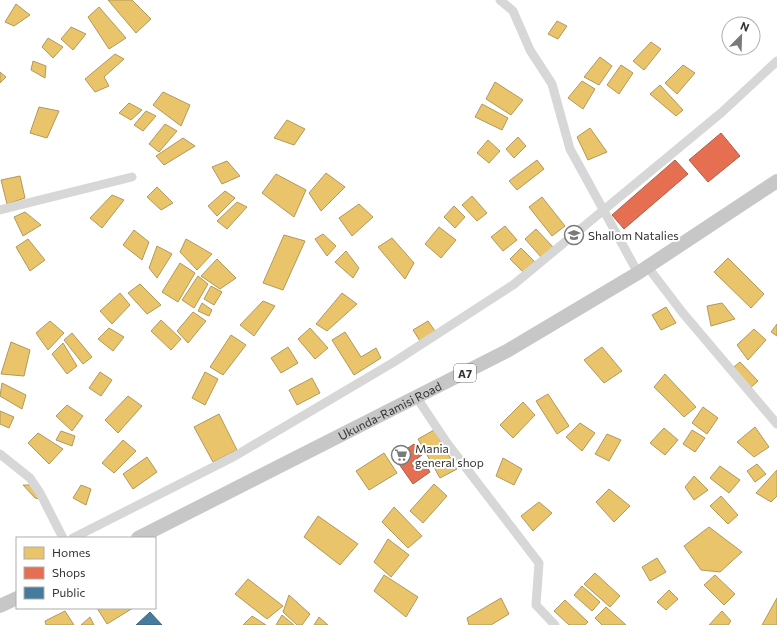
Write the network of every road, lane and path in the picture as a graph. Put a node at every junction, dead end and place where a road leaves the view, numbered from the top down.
1 (500, 0) edge
2 (777, 61) edge
3 (132, 177) dead end
4 (777, 181) edge
5 (0, 210) edge
6 (603, 211) junction
7 (643, 270) junction
8 (417, 398) junction
9 (777, 424) edge
10 (0, 454) edge
11 (62, 537) edge
12 (75, 537) edge
13 (140, 537) edge
14 (16, 598) edge
15 (0, 606) edge
16 (555, 625) edge

1 - 6 street
2 - 6 street
3 - 5 street
4 - 7 highway, Ukunda-Ramisi Road / A7
6 - 7 street
6 - 12 street
7 - 8 highway, Ukunda-Ramisi Road / A7
7 - 9 street
8 - 13 highway, Ukunda-Ramisi Road / A7
8 - 16 street
10 - 11 street
14 - 15 highway

